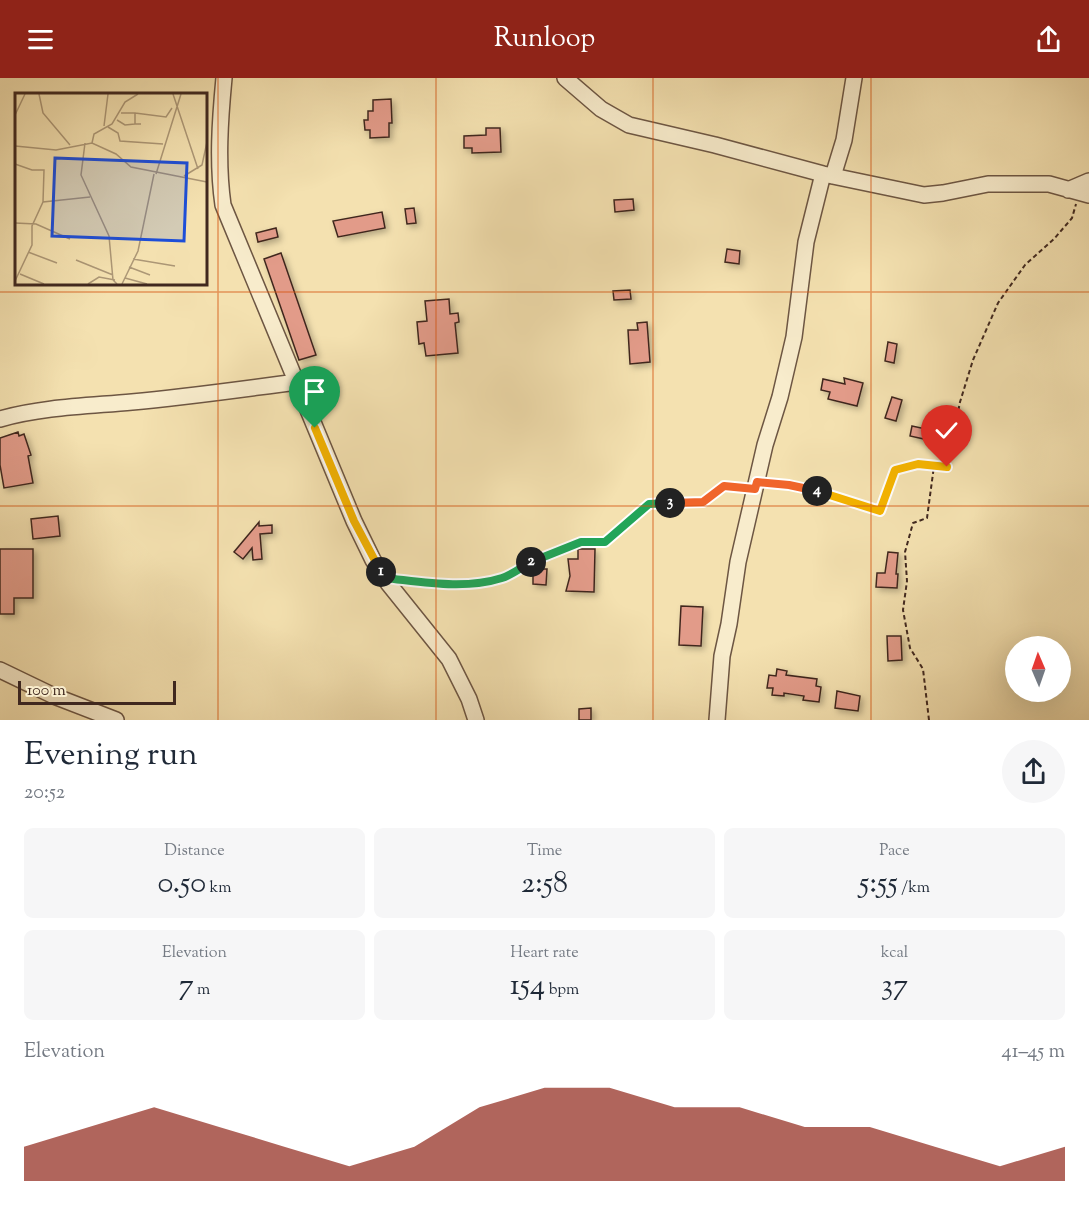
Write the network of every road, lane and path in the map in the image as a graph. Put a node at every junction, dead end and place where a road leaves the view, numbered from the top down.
1 (224, 78) edge
2 (565, 78) edge
3 (854, 78) edge
4 (828, 175) junction
5 (1081, 189) edge
6 (297, 382) junction
7 (0, 419) edge
8 (934, 466) junction
9 (756, 485) junction
10 (385, 578) junction
11 (0, 670) edge
12 (116, 720) edge
13 (476, 720) edge
14 (717, 720) edge
15 (929, 720) edge

1 - 6 street
2 - 4 street
3 - 4 street
4 - 5 street
4 - 9 street
5 - 8 path
6 - 7 street
6 - 10 street
8 - 9 path
8 - 15 path
9 - 10 path
9 - 14 street
10 - 13 street
11 - 12 street

